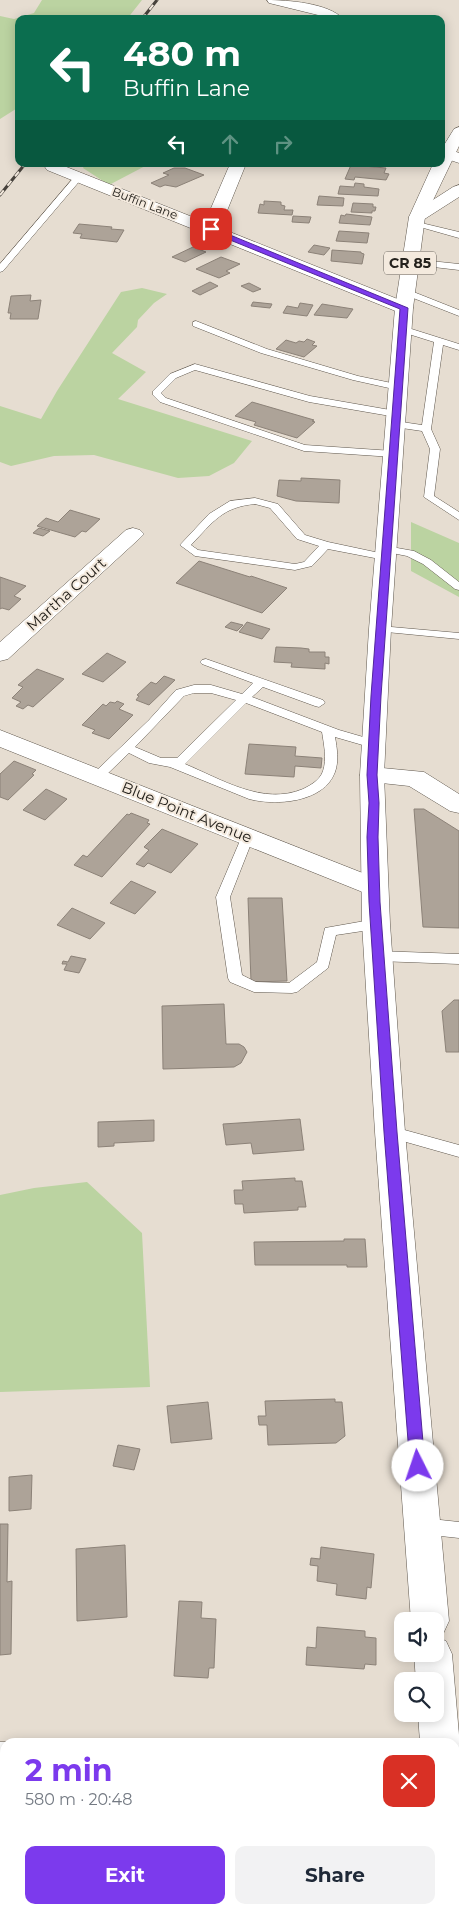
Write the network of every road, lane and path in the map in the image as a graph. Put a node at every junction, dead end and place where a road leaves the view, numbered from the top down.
1 (274, 0) edge
2 (329, 15) edge
3 (459, 132) edge
4 (449, 158) edge
5 (53, 167) dead end
6 (237, 167) edge
7 (444, 167) edge
8 (79, 177) junction
9 (459, 190) edge
10 (416, 220) junction
11 (211, 229) junction
12 (459, 236) edge
13 (410, 262) junction
14 (459, 267) edge
15 (0, 269) edge
16 (405, 300) junction
17 (459, 313) edge
18 (196, 324) dead end
19 (402, 329) junction
20 (439, 340) junction
21 (459, 346) edge
22 (398, 387) junction
23 (396, 419) junction
24 (426, 429) junction
25 (393, 454) junction
26 (459, 517) edge
27 (133, 534) dead end
28 (326, 545) junction
29 (386, 553) junction
30 (459, 587) edge
31 (380, 629) junction
32 (459, 636) edge
33 (0, 654) edge
34 (206, 662) dead end
35 (260, 682) junction
36 (244, 698) junction
37 (319, 703) dead end
38 (328, 731) junction
39 (0, 738) edge
40 (373, 744) junction
41 (127, 748) junction
42 (174, 764) junction
43 (372, 775) junction
44 (98, 776) junction
45 (459, 805) edge
46 (248, 836) junction
47 (374, 887) junction
48 (376, 924) junction
49 (378, 956) junction
50 (459, 959) edge
51 (390, 1132) junction
52 (459, 1151) edge
53 (422, 1526) junction
54 (459, 1530) edge
55 (429, 1612) edge
56 (434, 1662) edge
57 (440, 1738) edge

1 - 2 main road
3 - 4 main road, CR 85
5 - 8 main road, Buffin Lane
6 - 11 main road
7 - 10 main road, CR 85
8 - 11 main road, Buffin Lane
8 - 15 lane
9 - 10 main road
10 - 12 lane
10 - 13 main road, CR 85
11 - 16 main road, Buffin Lane
13 - 14 lane
13 - 16 main road, CR 85
16 - 17 lane
16 - 19 main road, CR 85
18 - 22 lane
19 - 20 lane
19 - 22 main road, CR 85
20 - 21 lane
20 - 24 lane
22 - 23 main road, CR 85
23 - 24 lane
23 - 25 main road, CR 85
23 - 25 lane
24 - 26 lane
25 - 29 main road, CR 85
27 - 33 main road, Martha Court
28 - 28 lane
28 - 29 lane
29 - 30 lane
29 - 31 main road, CR 85
31 - 32 lane
31 - 40 main road, CR 85
34 - 35 lane
35 - 36 lane
35 - 37 lane
36 - 38 lane
36 - 41 lane
36 - 42 lane
38 - 40 lane
38 - 42 lane
39 - 44 main road, Blue Point Avenue
40 - 43 main road, CR 85
41 - 42 lane
41 - 44 lane
43 - 45 main road
43 - 47 main road, CR 85
44 - 46 main road, Blue Point Avenue
46 - 47 main road, Blue Point Avenue
46 - 48 lane
47 - 48 main road, CR 85
48 - 49 main road, CR 85
49 - 50 lane
49 - 51 main road, CR 85
51 - 52 lane
51 - 53 main road, CR 85
53 - 54 lane
53 - 55 main road, CR 85
56 - 57 main road

